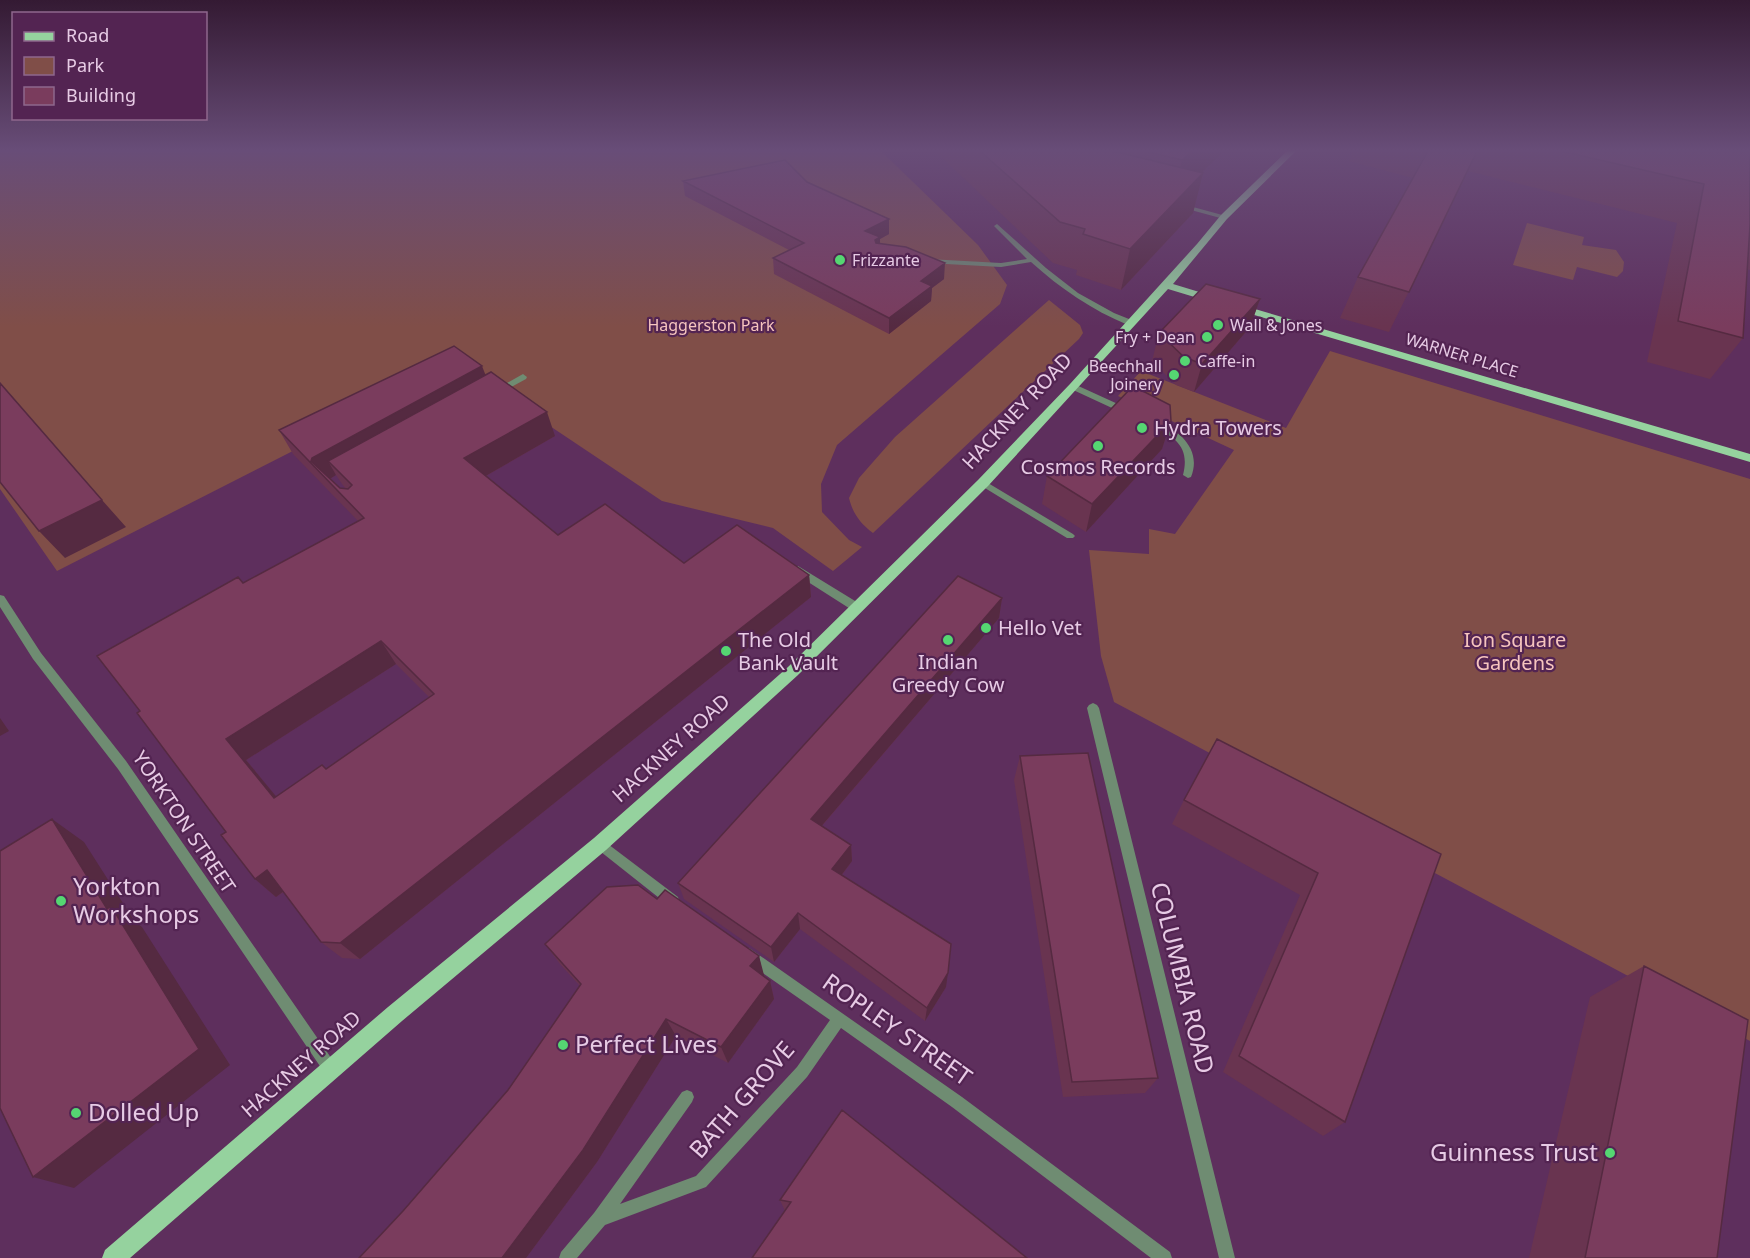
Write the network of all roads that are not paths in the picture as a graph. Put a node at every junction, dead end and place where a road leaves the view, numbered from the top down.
1 (1196, 210) edge
2 (1232, 210) edge
3 (1224, 217) junction
4 (997, 226) dead end
5 (916, 260) edge
6 (1032, 260) junction
7 (1166, 285) junction
8 (1131, 323) junction
9 (523, 377) dead end
10 (1074, 387) junction
11 (487, 396) edge
12 (1139, 416) edge
13 (1148, 420) edge
14 (1750, 458) edge
15 (1188, 475) dead end
16 (983, 483) junction
17 (1070, 536) dead end
18 (790, 565) edge
19 (1, 603) edge
20 (856, 607) junction
21 (1093, 708) dead end
22 (600, 844) junction
23 (686, 910) edge
24 (734, 944) edge
25 (839, 1019) junction
26 (331, 1070) junction
27 (687, 1097) dead end
28 (600, 1219) junction
29 (113, 1258) edge
30 (567, 1258) edge
31 (1164, 1258) edge
32 (1227, 1258) edge

1 - 3 street
2 - 3 main road, HACKNEY ROAD
3 - 7 main road, HACKNEY ROAD
4 - 6 street
5 - 6 street
6 - 8 street
7 - 8 main road, HACKNEY ROAD
7 - 14 main road, WARNER PLACE
8 - 10 main road, HACKNEY ROAD
9 - 11 street
10 - 12 street
10 - 16 main road, HACKNEY ROAD
13 - 15 street
16 - 17 street
16 - 20 main road, HACKNEY ROAD
18 - 20 street
19 - 26 street, YORKTON STREET
20 - 22 main road, HACKNEY ROAD
21 - 32 street, COLUMBIA ROAD
22 - 23 street
22 - 26 main road, HACKNEY ROAD
24 - 25 street, ROPLEY STREET
25 - 28 street, BATH GROVE
25 - 31 street, ROPLEY STREET
26 - 29 main road, HACKNEY ROAD
27 - 28 street, BATH GROVE
28 - 30 street, BATH GROVE

